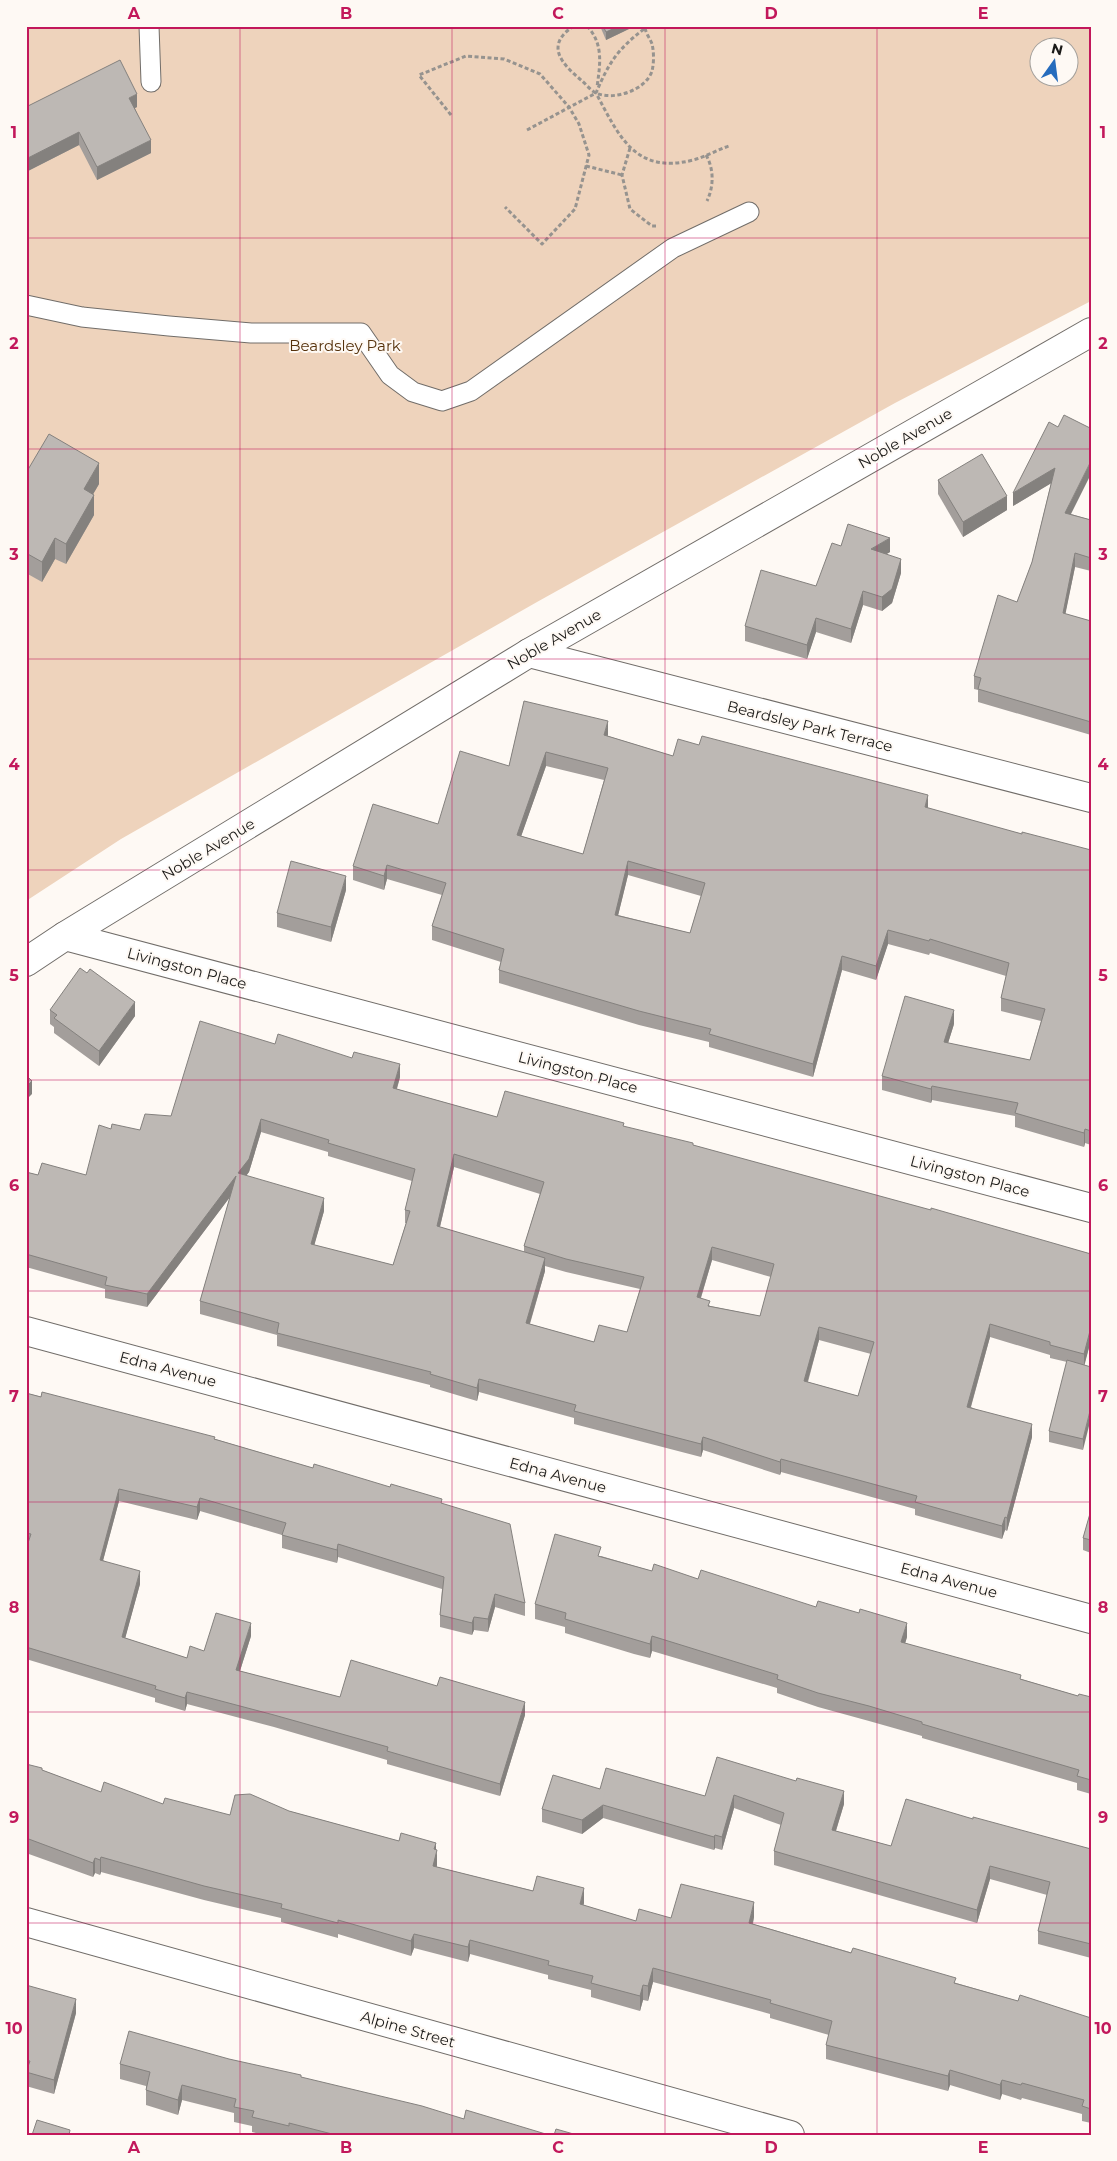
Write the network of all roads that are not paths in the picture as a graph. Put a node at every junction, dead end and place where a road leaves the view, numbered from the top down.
1 (149, 26) edge
2 (152, 82) dead end
3 (749, 212) dead end
4 (26, 305) edge
5 (1091, 332) edge
6 (529, 653) junction
7 (1091, 798) edge
8 (66, 936) junction
9 (26, 962) edge
10 (1091, 1208) edge
11 (26, 1331) edge
12 (1091, 1619) edge
13 (26, 1922) edge
14 (776, 2133) edge

1 - 2 lane
3 - 4 lane
5 - 6 street, Noble Avenue
6 - 7 street, Beardsley Park Terrace
6 - 8 street, Noble Avenue
8 - 9 street, Noble Avenue
8 - 10 street, Livingston Place
11 - 12 street, Edna Avenue
13 - 14 street, Alpine Street

